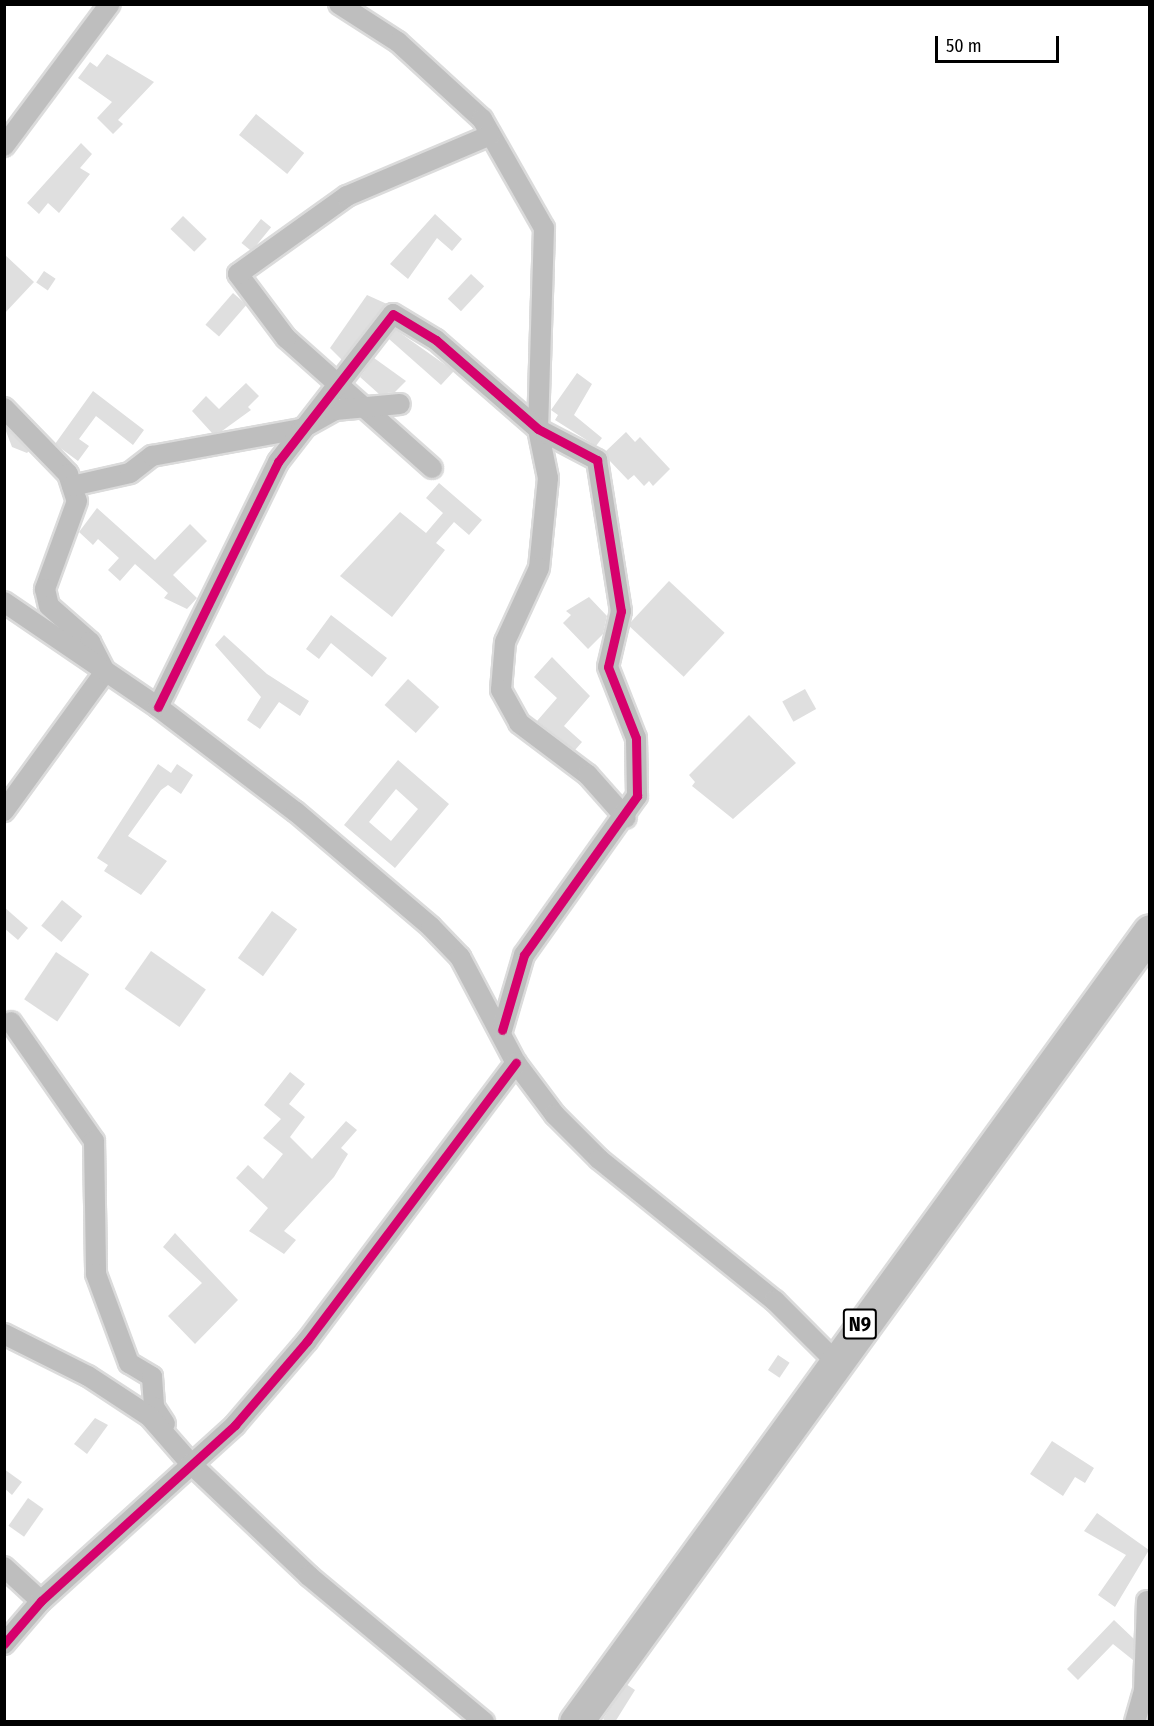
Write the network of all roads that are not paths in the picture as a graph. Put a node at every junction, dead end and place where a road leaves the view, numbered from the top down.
1 (110, 4) edge
2 (339, 4) edge
3 (491, 135) junction
4 (4, 146) edge
5 (335, 387) junction
6 (400, 404) dead end
7 (4, 408) edge
8 (359, 408) junction
9 (301, 429) junction
10 (538, 429) junction
11 (432, 468) dead end
12 (72, 486) junction
13 (4, 602) edge
14 (105, 672) junction
15 (158, 707) junction
16 (4, 811) edge
17 (627, 818) junction
18 (1149, 931) edge
19 (10, 1022) dead end
20 (502, 1030) junction
21 (516, 1063) junction
22 (4, 1334) edge
23 (834, 1360) junction
24 (191, 1464) junction
25 (4, 1567) edge
26 (41, 1601) junction
27 (1147, 1602) dead end
28 (4, 1644) edge
29 (484, 1722) edge
30 (576, 1722) edge
31 (1135, 1722) edge

1 - 4 street
2 - 3 street
3 - 5 street
3 - 10 street
5 - 8 street
5 - 9 street
5 - 10 street
6 - 8 street
7 - 12 street
8 - 9 street
8 - 11 street
9 - 12 street
9 - 15 street
10 - 17 street
10 - 17 street
12 - 14 street
13 - 14 street
14 - 15 street
14 - 16 street
15 - 20 street
17 - 20 street
18 - 23 highway, N9
19 - 24 street
20 - 21 street
21 - 23 street
21 - 24 street
22 - 24 street
23 - 30 highway, N9
24 - 26 street
24 - 29 street
25 - 26 street
26 - 28 street
27 - 31 street

